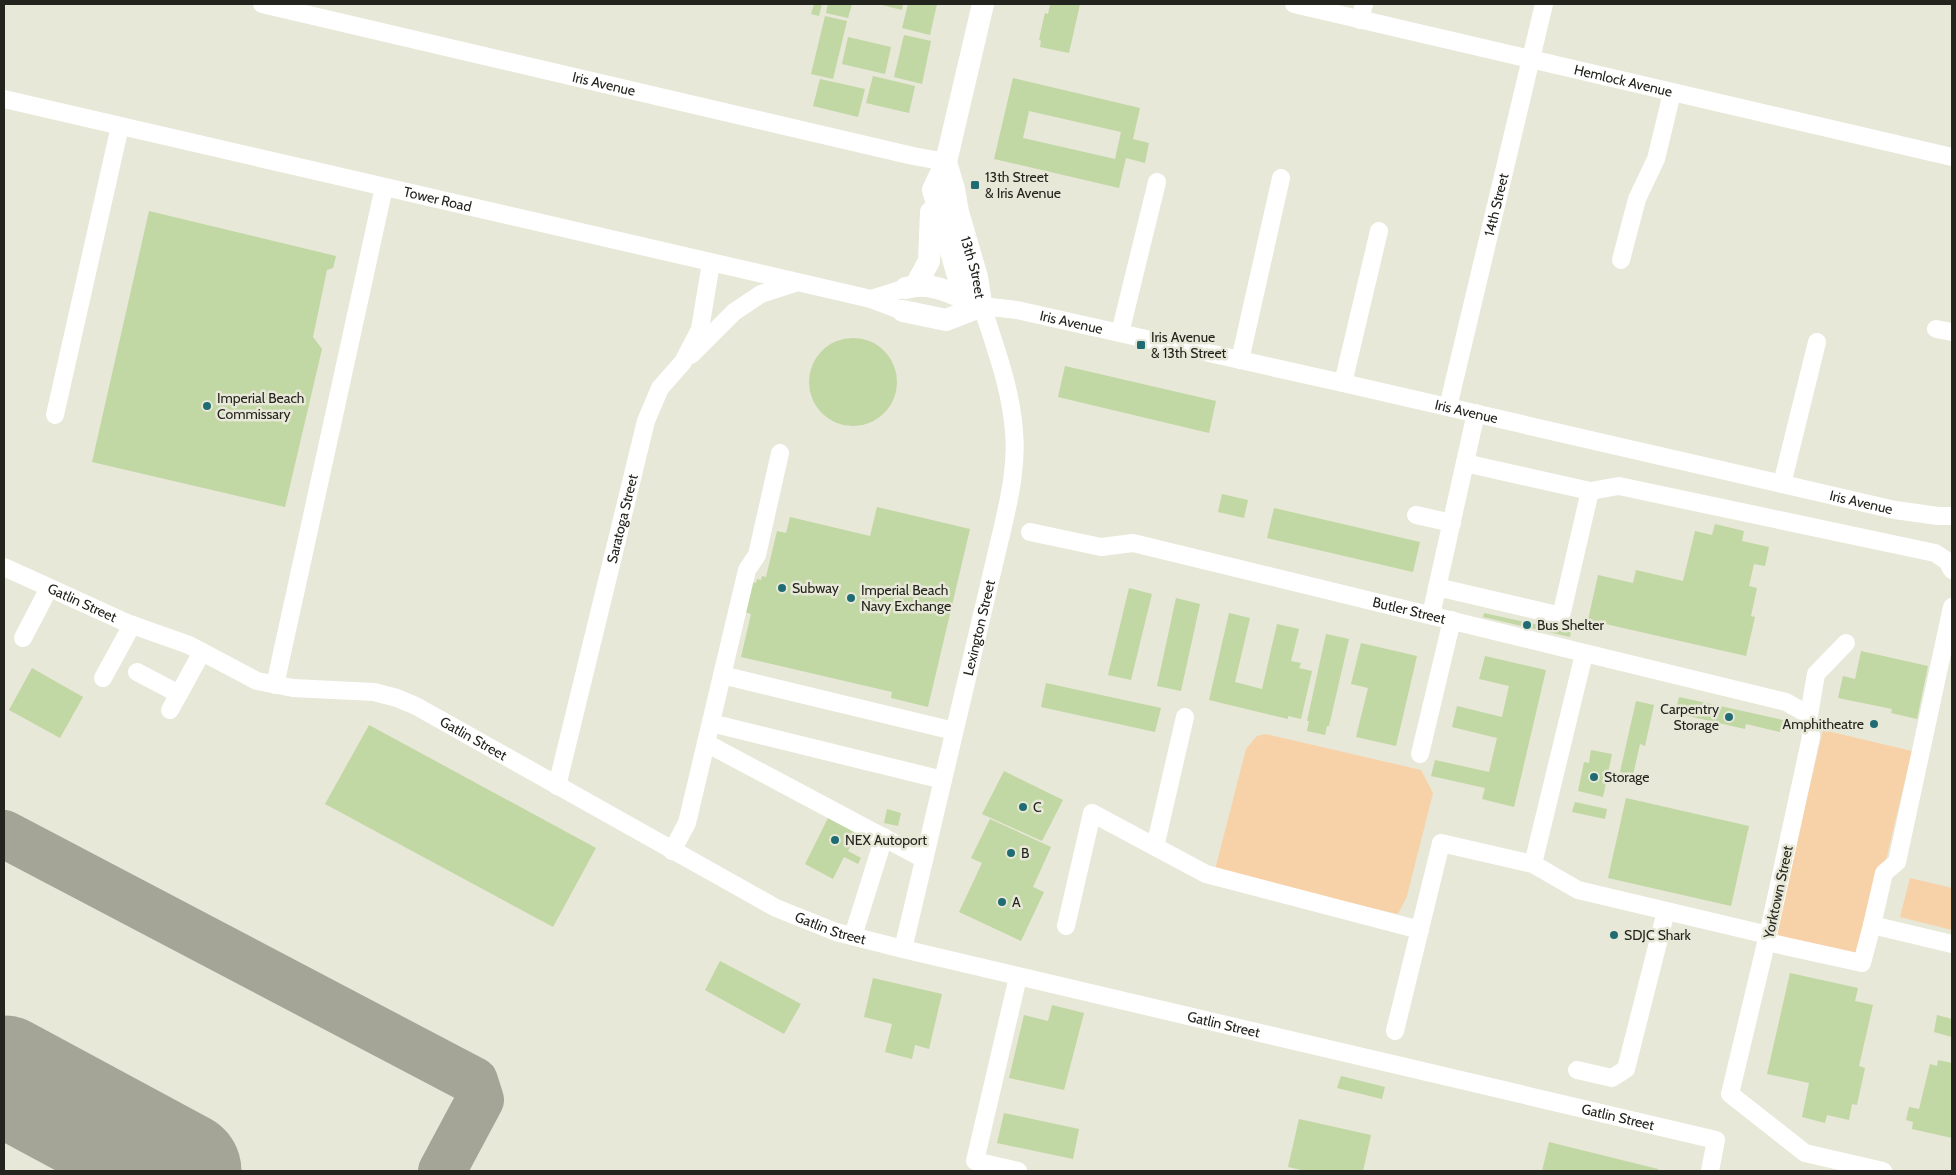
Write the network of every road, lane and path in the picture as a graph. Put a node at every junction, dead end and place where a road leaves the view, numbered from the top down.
1 (262, 4) edge
2 (983, 4) edge
3 (1294, 4) edge
4 (1544, 4) edge
5 (1362, 12) edge
6 (1530, 60) junction
7 (1672, 92) junction
8 (4, 100) edge
9 (120, 126) junction
10 (1952, 157) edge
11 (946, 162) junction
12 (1281, 178) dead end
13 (1157, 182) dead end
14 (384, 187) junction
15 (933, 190) junction
16 (1379, 231) dead end
17 (1621, 260) dead end
18 (711, 264) junction
19 (796, 282) junction
20 (911, 286) junction
21 (871, 299) junction
22 (982, 306) junction
23 (903, 311) joint
24 (1120, 333) junction
25 (1817, 342) dead end
26 (1240, 360) junction
27 (683, 362) junction
28 (1343, 383) junction
29 (1448, 407) junction
30 (1476, 413) junction
31 (55, 415) dead end
32 (780, 453) dead end
33 (1465, 463) junction
34 (1782, 484) junction
35 (1590, 491) junction
36 (1416, 515) dead end
37 (1952, 516) edge
38 (1452, 524) junction
39 (1030, 532) dead end
40 (4, 567) edge
41 (1952, 570) edge
42 (1437, 587) junction
43 (49, 588) junction
44 (1952, 607) edge
45 (1431, 615) junction
46 (1452, 620) junction
47 (132, 625) junction
48 (23, 638) dead end
49 (1846, 643) dead end
50 (202, 652) junction
51 (1584, 654) junction
52 (137, 672) dead end
53 (722, 675) junction
54 (103, 678) dead end
55 (275, 686) junction
56 (179, 694) junction
57 (170, 710) dead end
58 (1809, 716) junction
59 (1185, 717) dead end
60 (711, 723) junction
61 (954, 731) junction
62 (706, 744) junction
63 (1420, 754) dead end
64 (943, 780) junction
65 (557, 786) junction
66 (884, 837) junction
67 (1155, 847) junction
68 (672, 851) junction
69 (924, 859) junction
70 (1533, 864) junction
71 (1666, 911) junction
72 (1872, 925) junction
73 (1066, 926) dead end
74 (1420, 930) junction
75 (853, 936) junction
76 (1768, 939) junction
77 (1952, 944) edge
78 (903, 949) junction
79 (1018, 977) junction
80 (1395, 1031) dead end
81 (1577, 1070) dead end
82 (974, 1166) edge
83 (1018, 1171) edge
84 (1710, 1171) edge
85 (1883, 1171) edge

1 - 11 street, Iris Avenue
2 - 11 main road, 13th Street
3 - 5 street, Hemlock Avenue
4 - 6 street, 14th Street
5 - 6 street, Hemlock Avenue
6 - 7 street, Hemlock Avenue
6 - 29 street, 14th Street
7 - 10 street, Hemlock Avenue
7 - 17 street
8 - 9 street, Tower Road
9 - 14 street, Tower Road
9 - 31 street
11 - 15 main road, 13th Street
11 - 22 main road, 13th Street
12 - 26 street
13 - 24 street
14 - 18 street, Tower Road
14 - 55 street
15 - 20 main road
15 - 22 main road, 13th Street
16 - 28 street
18 - 19 street, Tower Road
18 - 27 street, Saratoga Street
19 - 21 street, Tower Road
19 - 27 street
20 - 21 street
20 - 22 main road
21 - 23 street, Tower Road
22 - 23 main road, Tower Road
22 - 24 street, Iris Avenue
22 - 61 street, Lexington Street
24 - 26 street, Iris Avenue
25 - 34 street
26 - 28 street, Iris Avenue
27 - 65 street, Saratoga Street
28 - 29 street, Iris Avenue
29 - 30 street, Iris Avenue
30 - 33 street
30 - 34 street, Iris Avenue
32 - 53 street
33 - 35 street
33 - 38 street
34 - 37 street, Iris Avenue
35 - 41 street
35 - 42 street
36 - 38 street
38 - 42 street
39 - 45 street, Butler Street
40 - 43 street, Gatlin Street
42 - 45 street
43 - 47 street, Gatlin Street
43 - 48 street
44 - 72 street
45 - 46 street, Butler Street
46 - 51 street, Butler Street
46 - 63 street
47 - 50 street, Gatlin Street
47 - 54 street
49 - 58 street, Yorktown Street
50 - 55 street, Gatlin Street
50 - 56 street
51 - 58 street, Butler Street
51 - 70 street
52 - 56 street
53 - 60 street
53 - 61 street
55 - 65 street, Gatlin Street
56 - 57 street
58 - 76 street, Yorktown Street
59 - 67 street
60 - 62 street
60 - 64 street
61 - 64 street, Lexington Street
62 - 66 street
62 - 68 street
64 - 69 street, Lexington Street
65 - 68 street, Gatlin Street
66 - 69 street
66 - 75 street
67 - 73 street
67 - 74 street
68 - 75 street, Gatlin Street
69 - 78 street, Lexington Street
70 - 71 street
70 - 74 street
71 - 76 street
71 - 81 street
72 - 76 street
72 - 77 street
74 - 80 street
75 - 78 street, Gatlin Street
76 - 85 street, Yorktown Street
78 - 79 street, Gatlin Street
79 - 82 street
79 - 84 street, Gatlin Street
82 - 83 street

